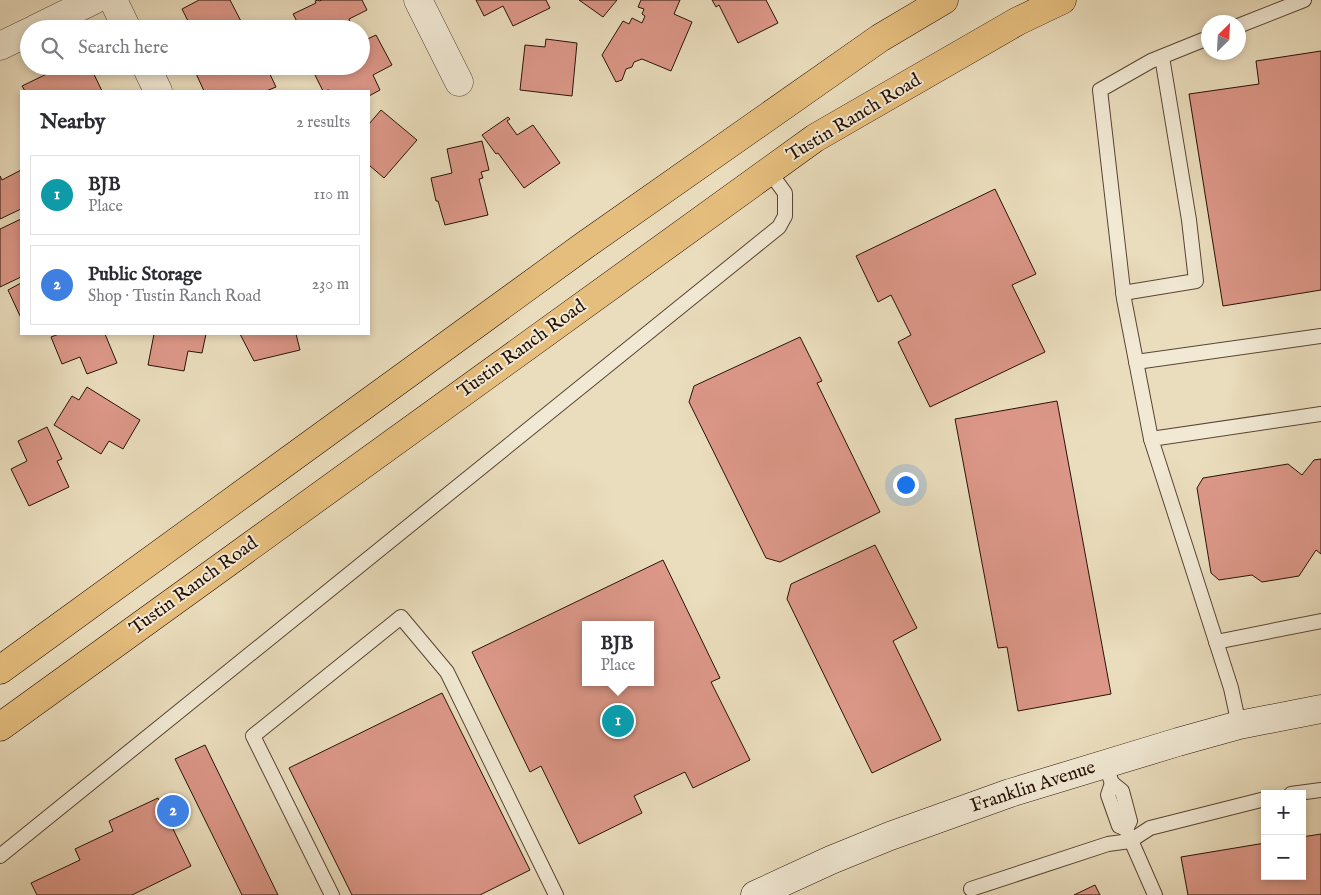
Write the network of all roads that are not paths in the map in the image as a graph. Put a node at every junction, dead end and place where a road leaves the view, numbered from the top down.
1 (94, 0) edge
2 (113, 0) edge
3 (418, 0) edge
4 (944, 0) edge
5 (1062, 0) edge
6 (1304, 0) edge
7 (53, 20) edge
8 (123, 20) edge
9 (1246, 23) edge
10 (20, 36) edge
11 (1201, 41) edge
12 (0, 46) edge
13 (1162, 57) junction
14 (150, 75) edge
15 (459, 82) dead end
16 (158, 90) edge
17 (770, 171) junction
18 (1123, 293) junction
19 (1321, 336) edge
20 (1136, 362) junction
21 (1321, 414) edge
22 (1151, 439) junction
23 (1321, 621) edge
24 (1216, 642) junction
25 (0, 670) edge
26 (1321, 709) edge
27 (1239, 725) junction
28 (0, 727) edge
29 (1109, 774) junction
30 (1321, 790) edge
31 (1306, 792) edge
32 (1261, 800) edge
33 (1128, 835) junction
34 (0, 856) edge
35 (971, 889) dead end
36 (332, 895) edge
37 (556, 895) edge
38 (755, 895) edge
39 (1155, 895) edge

1 - 7 street
2 - 8 street
3 - 15 street
4 - 25 main road
5 - 17 main road, Tustin Ranch Road
6 - 9 lane
10 - 12 street
11 - 13 lane
13 - 18 lane
13 - 18 lane
14 - 16 street
17 - 28 main road, Tustin Ranch Road
17 - 34 lane
18 - 20 lane
19 - 20 lane
20 - 22 lane
21 - 22 lane
22 - 24 lane
23 - 24 lane
24 - 27 lane
26 - 27 street, Franklin Avenue
27 - 29 street, Franklin Avenue
29 - 33 lane
29 - 38 street, Franklin Avenue
30 - 31 lane
32 - 33 lane
33 - 35 lane
33 - 39 lane
36 - 37 lane

